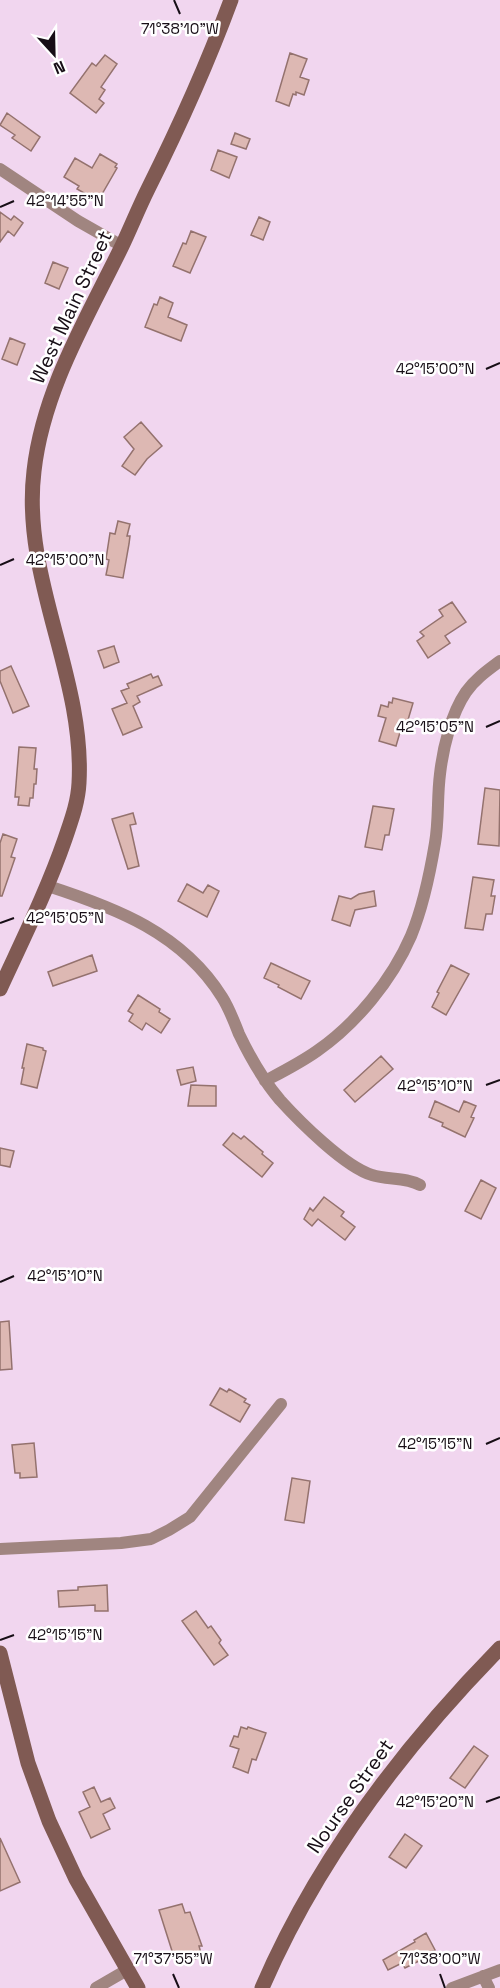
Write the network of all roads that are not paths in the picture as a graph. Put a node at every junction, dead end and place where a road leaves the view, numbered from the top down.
1 (231, 0) edge
2 (0, 169) edge
3 (122, 246) junction
4 (500, 661) edge
5 (48, 886) junction
6 (0, 989) edge
7 (265, 1081) junction
8 (420, 1185) dead end
9 (281, 1404) dead end
10 (0, 1549) edge
11 (500, 1648) edge
12 (0, 1653) edge
13 (128, 1970) junction
14 (500, 1970) edge
15 (486, 1982) edge
16 (96, 1988) edge
17 (138, 1988) edge
18 (262, 1988) edge
19 (452, 1988) edge

1 - 3 street, West Main Street
2 - 3 street
3 - 5 street, West Main Street
4 - 7 street
5 - 6 street, West Main Street
5 - 7 street
7 - 8 street
9 - 10 street
11 - 18 street, Nourse Street
12 - 13 street
13 - 16 street
13 - 17 street
14 - 15 street
15 - 19 street

